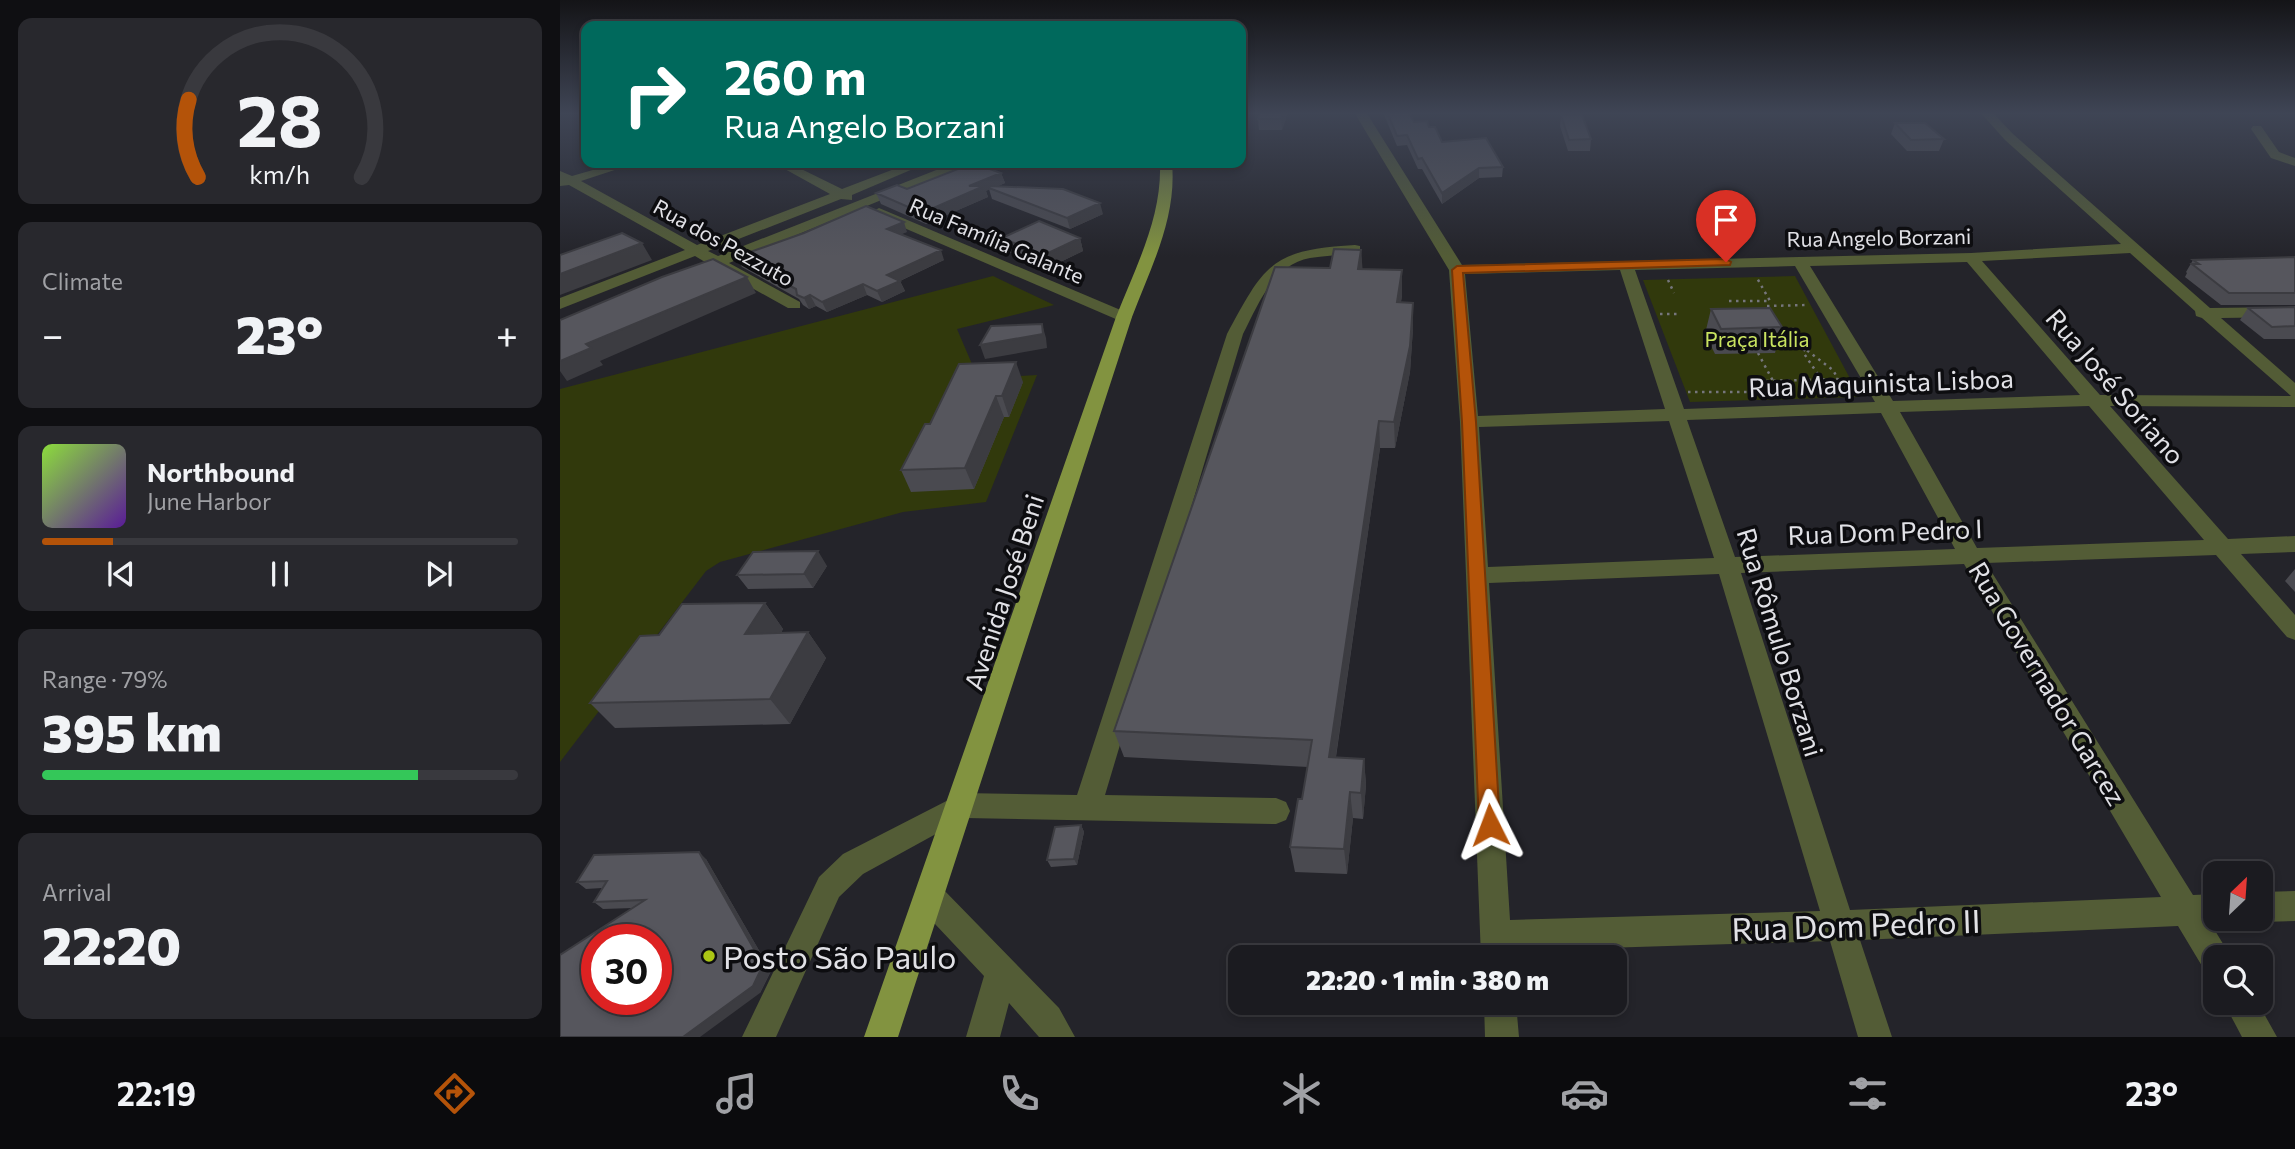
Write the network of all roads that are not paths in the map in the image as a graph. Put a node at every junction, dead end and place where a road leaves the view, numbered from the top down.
1 (1390, 160) edge
2 (2036, 160) edge
3 (610, 168) edge
4 (790, 168) edge
5 (908, 168) edge
6 (952, 168) edge
7 (1167, 168) edge
8 (563, 180) edge
9 (841, 194) junction
10 (862, 204) junction
11 (2132, 248) junction
12 (1355, 249) edge
13 (696, 250) junction
14 (1971, 257) junction
15 (1798, 259) junction
16 (719, 261) junction
17 (1626, 265) junction
18 (1457, 270) junction
19 (682, 276) edge
20 (560, 304) edge
21 (794, 305) dead end
22 (2295, 312) edge
23 (2202, 313) junction
24 (1124, 317) junction
25 (2295, 392) edge
26 (2092, 400) junction
27 (2295, 402) edge
28 (1672, 404) junction
29 (1888, 408) junction
30 (1469, 422) junction
31 (2295, 544) edge
32 (2223, 548) junction
33 (1970, 556) junction
34 (1727, 565) junction
35 (1476, 575) junction
36 (2295, 631) edge
37 (962, 805) junction
38 (1087, 808) junction
39 (1276, 811) dead end
40 (930, 897) junction
41 (2295, 906) edge
42 (2273, 907) edge
43 (2201, 909) edge
44 (1838, 926) junction
45 (1496, 945) edge
46 (1529, 945) edge
47 (2212, 945) edge
48 (1001, 972) junction
49 (1501, 1015) edge
50 (2247, 1015) edge
51 (759, 1037) edge
52 (881, 1037) edge
53 (983, 1037) edge
54 (1058, 1037) edge
55 (1502, 1037) edge
56 (1875, 1037) edge
57 (2260, 1037) edge

1 - 18 street
2 - 11 street
3 - 8 street
4 - 9 street, Rua Família Galante
5 - 9 street
6 - 10 street
7 - 24 main road, Avenida José Beni
8 - 13 street, Rua dos Pezzuto
9 - 10 street, Rua Família Galante
9 - 13 street
10 - 16 street
10 - 24 street, Rua Família Galante
11 - 14 street, Rua Angelo Borzani
11 - 23 street
12 - 38 street
13 - 16 street, Rua dos Pezzuto
13 - 20 street
14 - 15 street, Rua Angelo Borzani
14 - 26 street, Rua José Soriano
15 - 17 street, Rua Angelo Borzani
15 - 29 street, Rua Governador Garcez
16 - 19 street
16 - 21 street, Rua dos Pezzuto
17 - 18 street, Rua Angelo Borzani
17 - 28 street, Rua Rômulo Borzani
18 - 30 street
22 - 23 street
23 - 25 street
24 - 37 main road, Avenida José Beni
26 - 27 street, Rua Maquinista Lisboa
26 - 29 street, Rua Maquinista Lisboa
26 - 32 street, Rua José Soriano
28 - 29 street, Rua Maquinista Lisboa
28 - 30 street, Rua Maquinista Lisboa
28 - 34 street, Rua Rômulo Borzani
29 - 33 street, Rua Governador Garcez
30 - 35 street
31 - 32 street, Rua Dom Pedro I
32 - 33 street, Rua Dom Pedro I
32 - 36 street, Rua José Soriano
33 - 34 street, Rua Dom Pedro I
33 - 43 street, Rua Governador Garcez
34 - 35 street, Rua Dom Pedro I
34 - 44 street, Rua Rômulo Borzani
35 - 45 street
37 - 38 street
37 - 40 main road, Avenida José Beni
37 - 51 street
38 - 39 street
40 - 48 street
40 - 52 main road, Avenida José Beni
41 - 42 street
43 - 44 street, Rua Dom Pedro II
43 - 47 street, Rua Governador Garcez
44 - 46 street, Rua Dom Pedro II
44 - 56 street, Rua Rômulo Borzani
48 - 53 street
48 - 54 street
49 - 55 street
50 - 57 street

